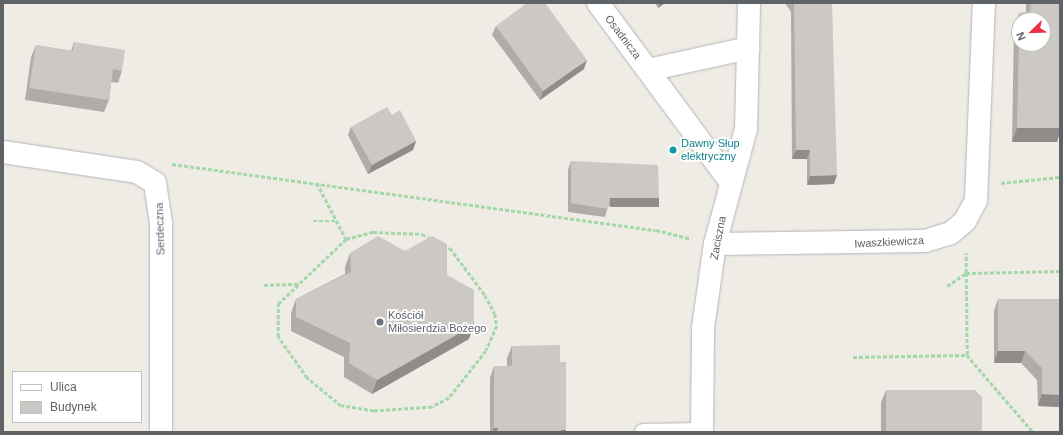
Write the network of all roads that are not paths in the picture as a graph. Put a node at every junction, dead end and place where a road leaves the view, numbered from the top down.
1 (598, 3) edge
2 (749, 3) edge
3 (984, 3) edge
4 (749, 48) junction
5 (648, 70) junction
6 (3, 152) edge
7 (730, 183) junction
8 (705, 242) junction
9 (161, 432) edge
10 (643, 432) edge
11 (702, 432) edge

1 - 5 street, Osadnicza
2 - 4 street, Zaciszna
3 - 8 street, Iwaszkiewicza
4 - 5 street
4 - 7 street, Zaciszna
5 - 7 street
6 - 9 street, Serdeczna
7 - 8 street, Zaciszna
8 - 11 street, Zaciszna
10 - 11 lane

